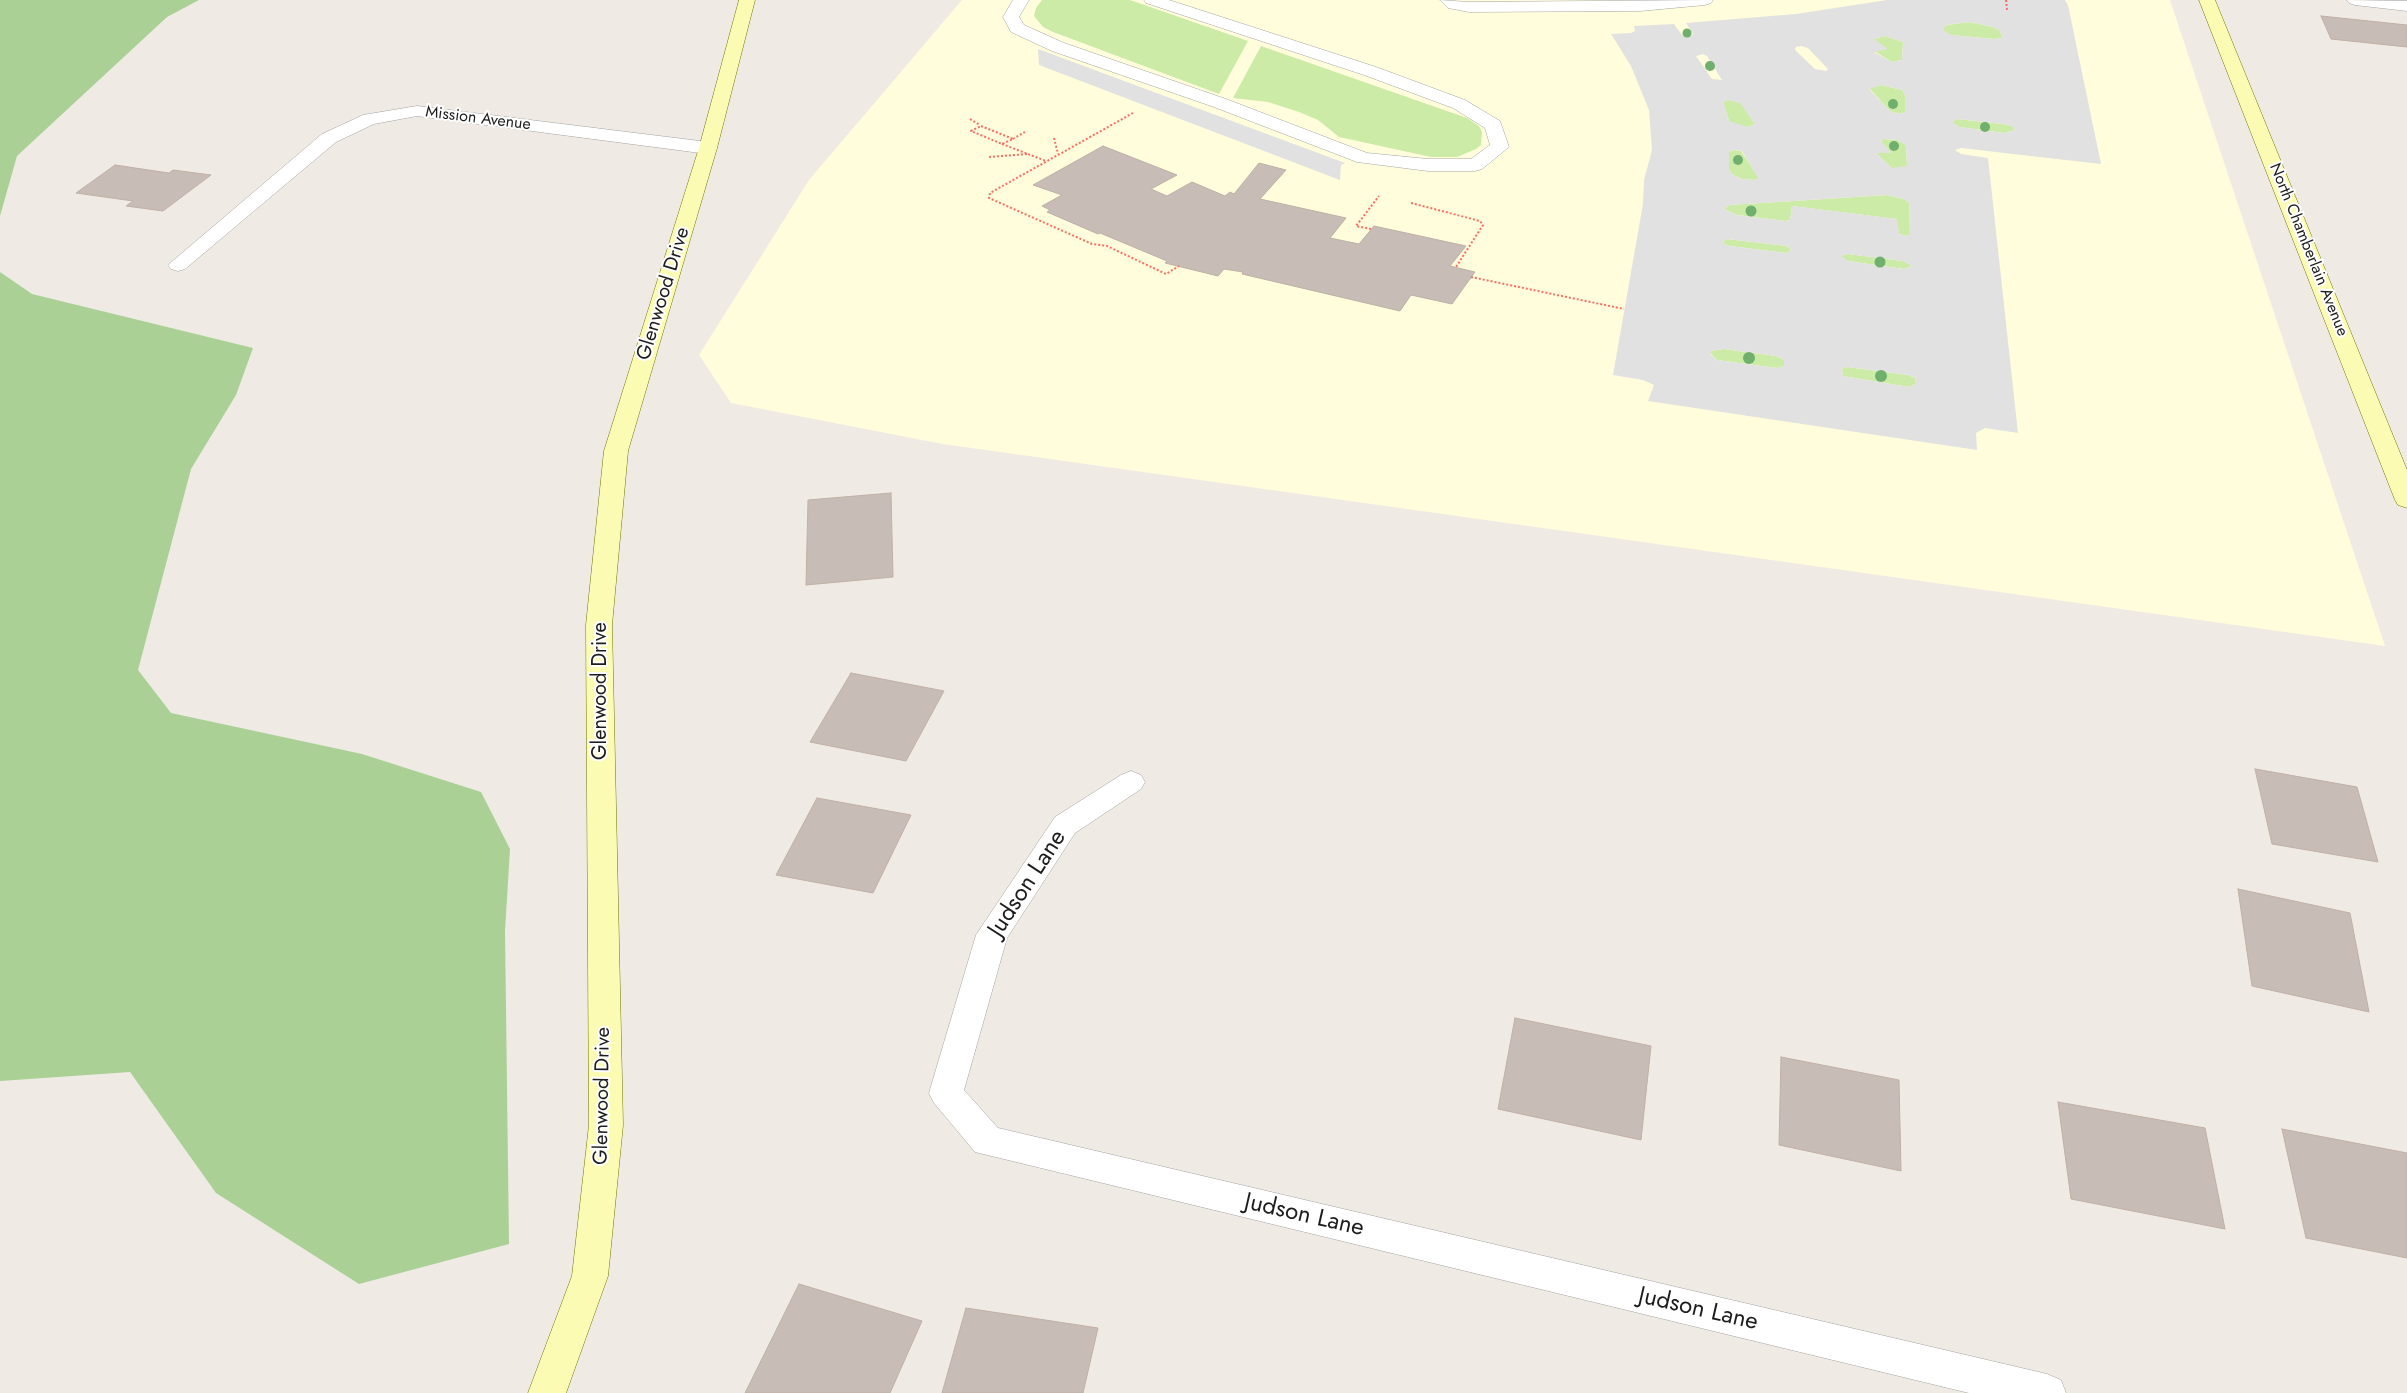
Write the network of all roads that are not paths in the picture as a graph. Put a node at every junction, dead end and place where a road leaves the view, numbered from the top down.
1 (747, 0) edge
2 (1021, 0) edge
3 (1152, 0) edge
4 (1448, 0) edge
5 (1705, 0) edge
6 (2208, 0) edge
7 (2355, 0) edge
8 (2407, 6) edge
9 (708, 148) junction
10 (178, 265) dead end
11 (2406, 493) edge
12 (1131, 782) dead end
13 (547, 1393) edge
14 (2047, 1393) edge

1 - 9 street, Glenwood Drive
2 - 3 street
4 - 5 street
6 - 11 street, North Chamberlain Avenue
7 - 8 street
9 - 10 street, Mission Avenue
9 - 13 street, Glenwood Drive
12 - 14 street, Judson Lane

